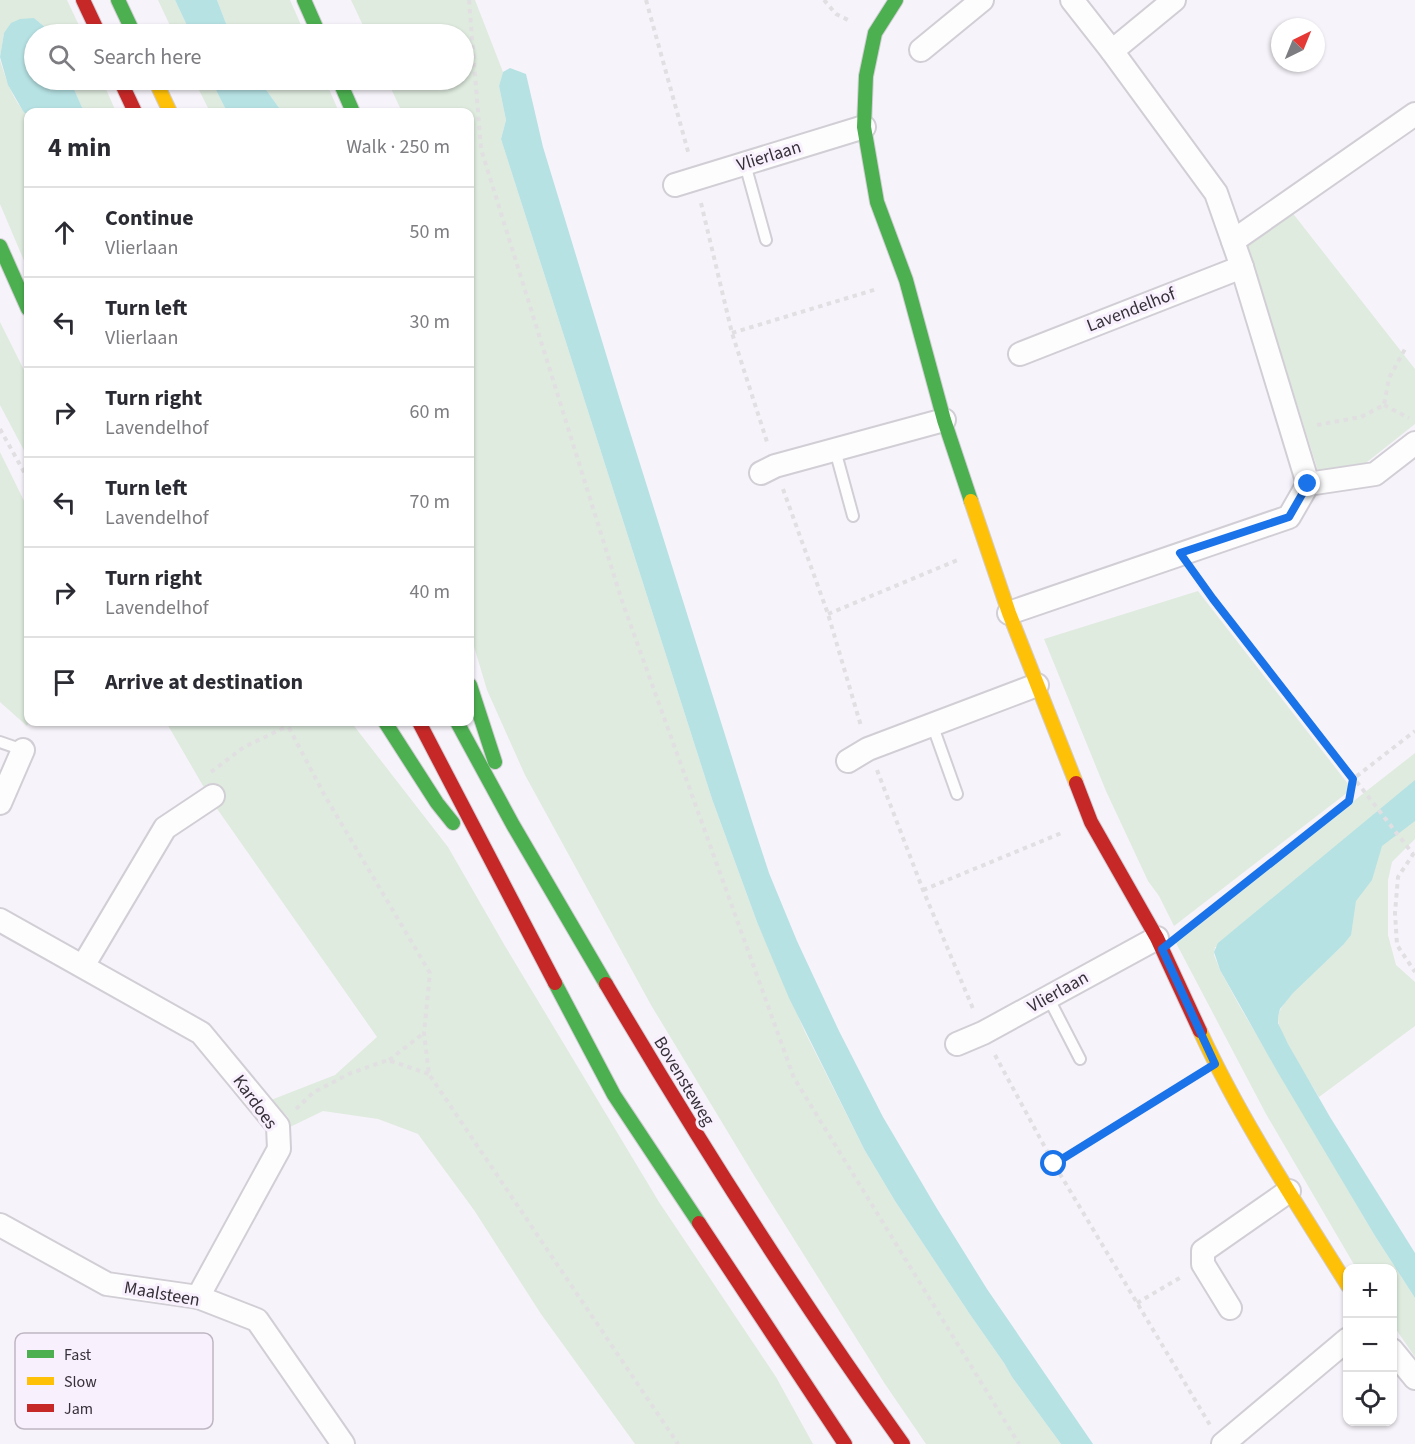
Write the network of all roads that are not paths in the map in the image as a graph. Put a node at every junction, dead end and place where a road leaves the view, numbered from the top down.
1 (83, 0) edge
2 (118, 0) edge
3 (304, 0) edge
4 (896, 0) edge
5 (982, 0) edge
6 (1072, 0) edge
7 (1174, 0) edge
8 (94, 24) edge
9 (129, 24) edge
10 (315, 24) edge
11 (921, 50) dead end
12 (1112, 51) junction
13 (125, 90) edge
14 (160, 90) edge
15 (343, 90) edge
16 (133, 108) edge
17 (168, 108) edge
18 (351, 108) edge
19 (1415, 114) edge
20 (864, 127) junction
21 (745, 164) junction
22 (675, 185) dead end
23 (766, 240) dead end
24 (1233, 241) junction
25 (0, 246) edge
26 (1242, 267) junction
27 (24, 300) edge
28 (1020, 354) dead end
29 (944, 420) junction
30 (1415, 443) edge
31 (835, 450) junction
32 (761, 472) dead end
33 (1308, 484) junction
34 (853, 516) dead end
35 (1010, 613) junction
36 (1037, 685) junction
37 (474, 698) edge
38 (933, 724) junction
39 (388, 726) edge
40 (421, 726) edge
41 (459, 726) edge
42 (0, 742) edge
43 (23, 750) joint
44 (848, 761) dead end
45 (957, 794) dead end
46 (213, 796) road end
47 (0, 803) edge
48 (518, 835) junction
49 (507, 890) junction
50 (0, 920) edge
51 (1159, 943) junction
52 (82, 966) junction
53 (1048, 997) junction
54 (957, 1044) dead end
55 (1080, 1059) dead end
56 (1289, 1191) junction
57 (0, 1225) edge
58 (1343, 1279) edge
59 (198, 1298) junction
60 (1230, 1308) dead end
61 (1343, 1342) edge
62 (1397, 1356) edge
63 (1415, 1378) edge
64 (343, 1444) edge
65 (845, 1444) edge
66 (903, 1444) edge
67 (1223, 1444) edge

1 - 8 main road
2 - 9 main road
3 - 10 main road
4 - 20 main road
5 - 11 street
6 - 12 street
7 - 12 street
12 - 24 street
13 - 16 main road
14 - 17 main road
15 - 18 main road
19 - 24 street
20 - 21 street, Vlierlaan
20 - 29 main road
21 - 22 street, Vlierlaan
21 - 23 lane
24 - 26 street
25 - 27 main road
26 - 28 street, Lavendelhof
26 - 33 street
29 - 31 street
29 - 35 main road
30 - 33 street
31 - 32 street
31 - 34 lane
33 - 35 street
35 - 36 main road
36 - 38 street
36 - 51 main road
37 - 48 main road
38 - 44 street
38 - 45 lane
39 - 49 main road
40 - 49 main road
41 - 48 main road, Bovensteweg
42 - 43 lane
43 - 47 street
46 - 52 street
48 - 66 main road, Bovensteweg
49 - 65 main road
50 - 52 street, Kardoes
51 - 53 street, Vlierlaan
51 - 56 main road
52 - 59 street, Kardoes
53 - 54 street, Vlierlaan
53 - 55 lane
56 - 58 main road
56 - 60 street
57 - 59 street, Maalsteen
59 - 64 street, Maalsteen
61 - 67 street
62 - 63 street

